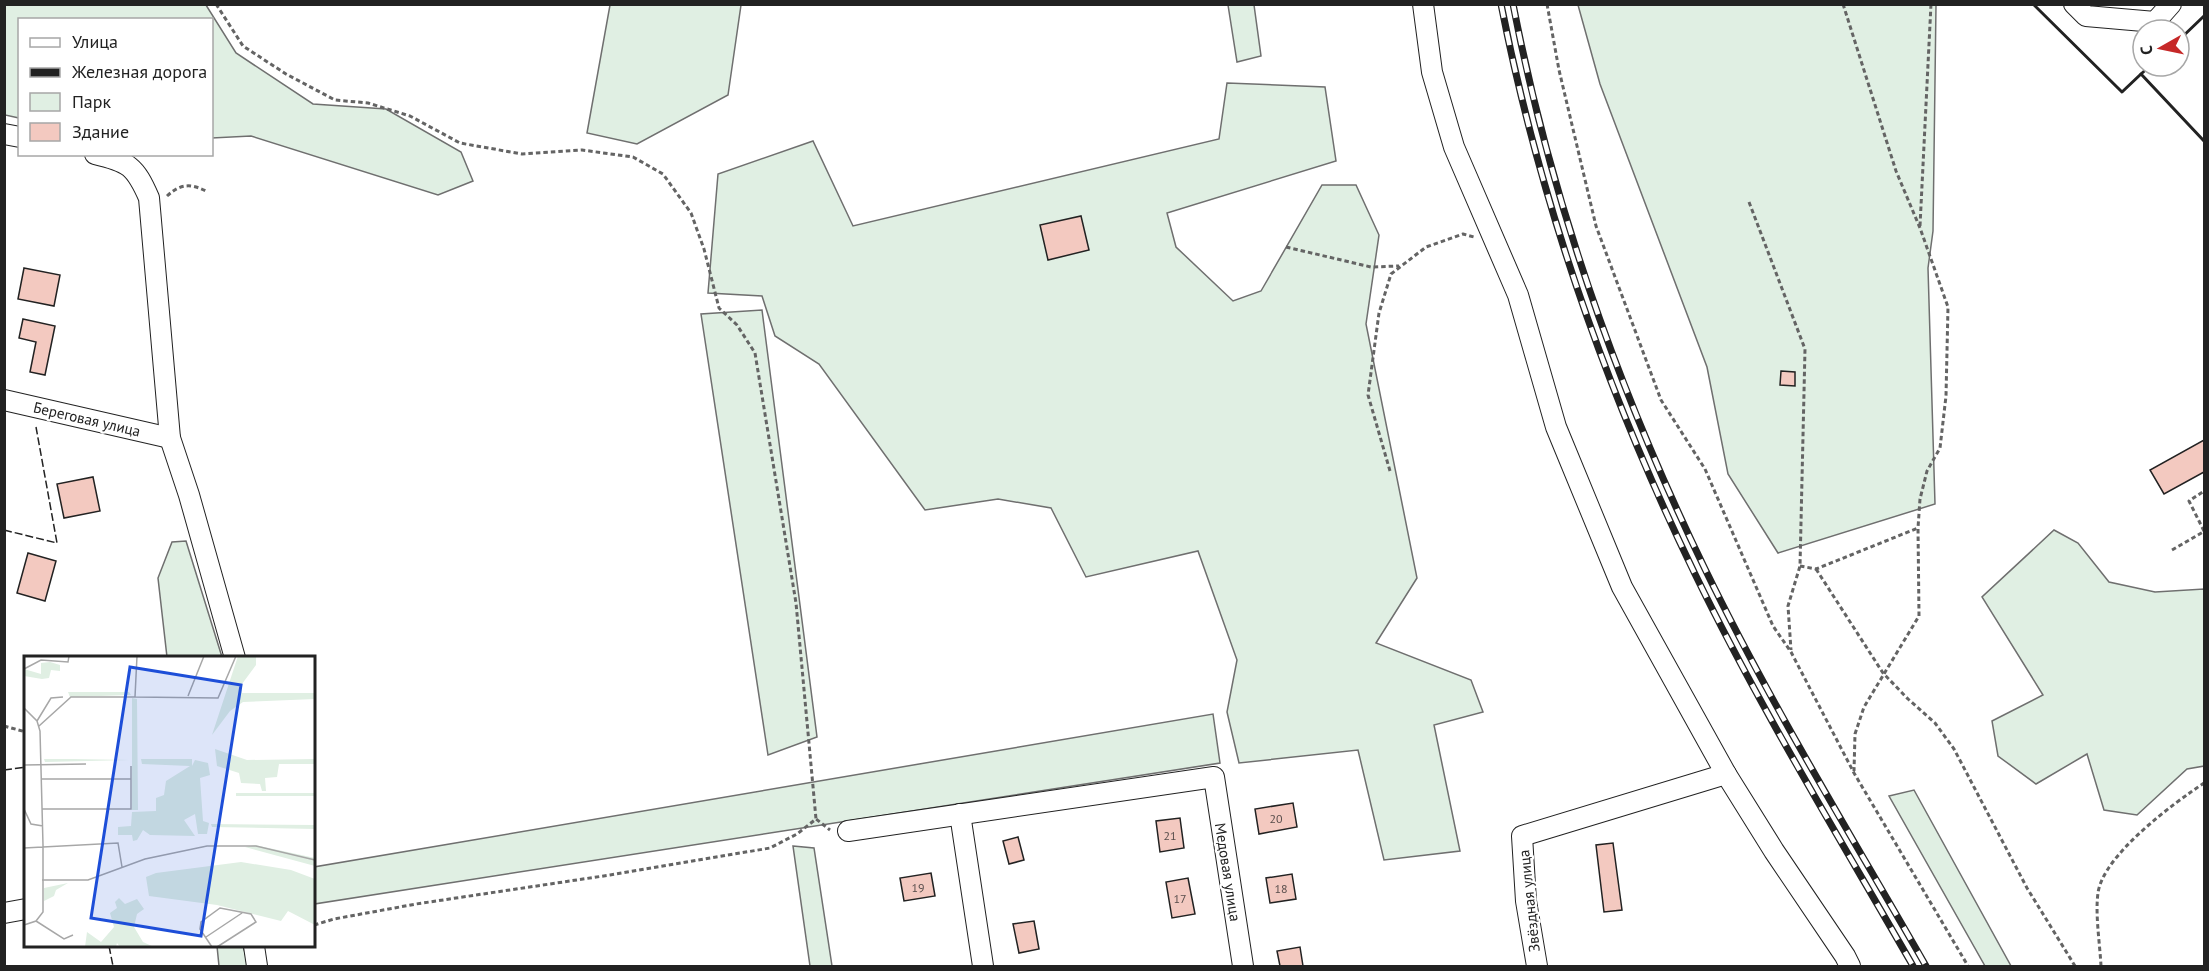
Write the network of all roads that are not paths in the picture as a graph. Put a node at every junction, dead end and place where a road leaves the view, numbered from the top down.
1 (1423, 4) edge
2 (2074, 4) edge
3 (2171, 4) edge
4 (103, 156) edge
5 (4, 400) edge
6 (170, 438) junction
7 (235, 656) edge
8 (1726, 774) junction
9 (960, 814) junction
10 (848, 831) road end
11 (24, 909) edge
12 (4, 913) edge
13 (254, 947) edge
14 (257, 966) edge
15 (983, 966) edge
16 (1243, 966) edge
17 (1537, 966) edge
18 (1850, 966) edge

1 - 8 street
2 - 3 street
4 - 6 street
5 - 6 street, Береговая улица
6 - 7 street
8 - 17 street, Звёздная улица
8 - 18 street
9 - 10 street
9 - 15 street
9 - 16 street, Медовая улица
11 - 12 street
13 - 14 street

